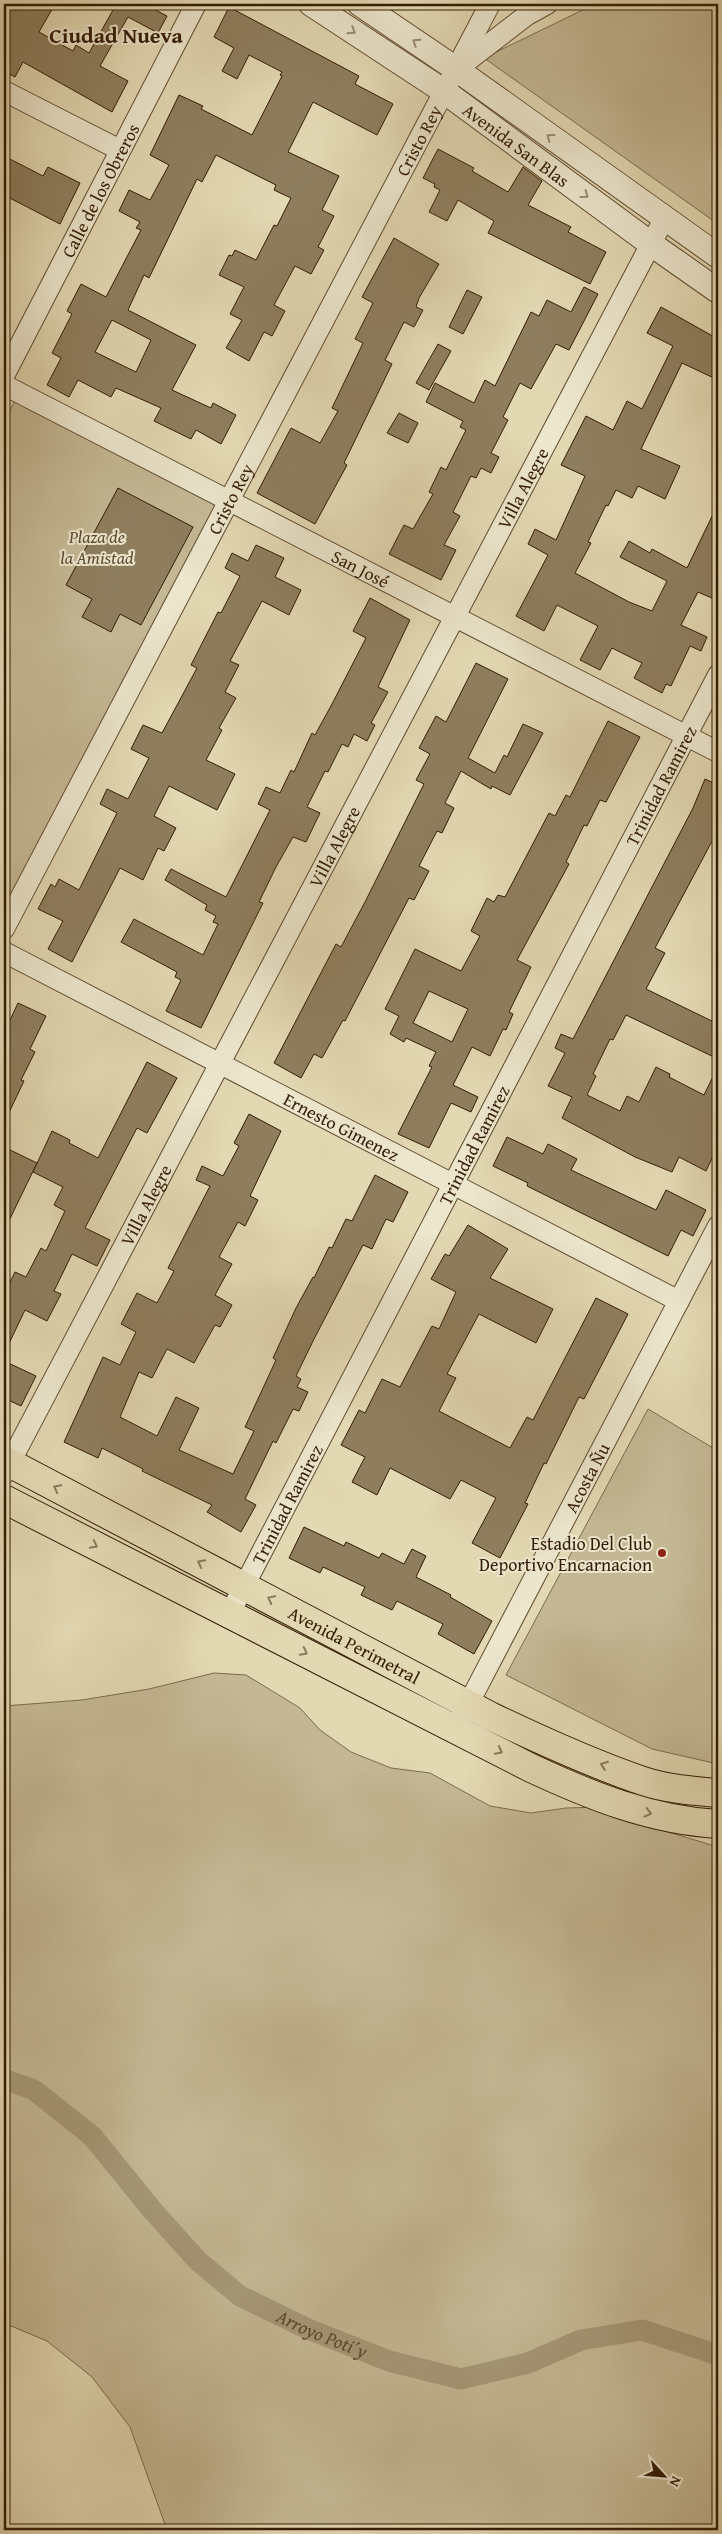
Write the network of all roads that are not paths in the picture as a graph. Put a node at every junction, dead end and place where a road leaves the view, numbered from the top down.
1 (196, 4) edge
2 (312, 4) edge
3 (360, 4) edge
4 (490, 4) edge
5 (548, 4) edge
6 (456, 69) junction
7 (4, 90) edge
8 (444, 92) junction
9 (120, 150) junction
10 (664, 219) junction
11 (651, 244) junction
12 (718, 256) edge
13 (718, 291) edge
14 (4, 376) edge
15 (4, 385) edge
16 (229, 500) junction
17 (456, 616) junction
18 (718, 675) edge
19 (687, 734) junction
20 (718, 752) edge
21 (4, 929) edge
22 (4, 952) edge
23 (220, 1064) junction
24 (453, 1184) junction
25 (718, 1226) edge
26 (679, 1301) junction
27 (6, 1466) edge
28 (4, 1499) edge
29 (244, 1586) junction
30 (229, 1615) junction
31 (468, 1704) junction
32 (455, 1729) junction
33 (718, 1793) edge
34 (718, 1824) edge

1 - 9 street, Calle de los Obreros
2 -> 8 street, Avenida San Blas
6 -> 3 street, Avenida San Blas
4 - 6 street, Cristo Rey
5 - 6 street
6 - 8 street, Cristo Rey
10 -> 6 street, Avenida San Blas
7 - 9 street
8 -> 11 street, Avenida San Blas
8 - 16 street, Cristo Rey
9 - 14 street, Calle de los Obreros
10 - 11 street, Villa Alegre
10 - 12 street, Avenida San Blas
11 - 13 street, Avenida San Blas
11 - 17 street, Villa Alegre
15 - 16 street, San José
16 - 17 street, San José
16 - 21 street, Cristo Rey
17 - 19 street, San José
17 - 23 street, Villa Alegre
18 - 19 street, Trinidad Ramirez
19 - 20 street, San José
19 - 24 street, Trinidad Ramirez
22 - 23 street, Ernesto Gimenez
23 - 24 street, Ernesto Gimenez
23 - 27 street, Villa Alegre
24 - 26 street, Ernesto Gimenez
24 - 29 street, Trinidad Ramirez
25 - 26 street, Acosta Ñu
26 - 31 street, Acosta Ñu
29 -> 27 main road, Avenida Perimetral
28 -> 30 main road, Avenida Perimetral
29 - 30 street, Trinidad Ramirez
31 -> 29 main road, Avenida Perimetral
30 -> 32 main road, Avenida Perimetral
31 - 32 street, Acosta Ñu
33 -> 31 main road, Avenida Perimetral
32 -> 34 main road, Avenida Perimetral

